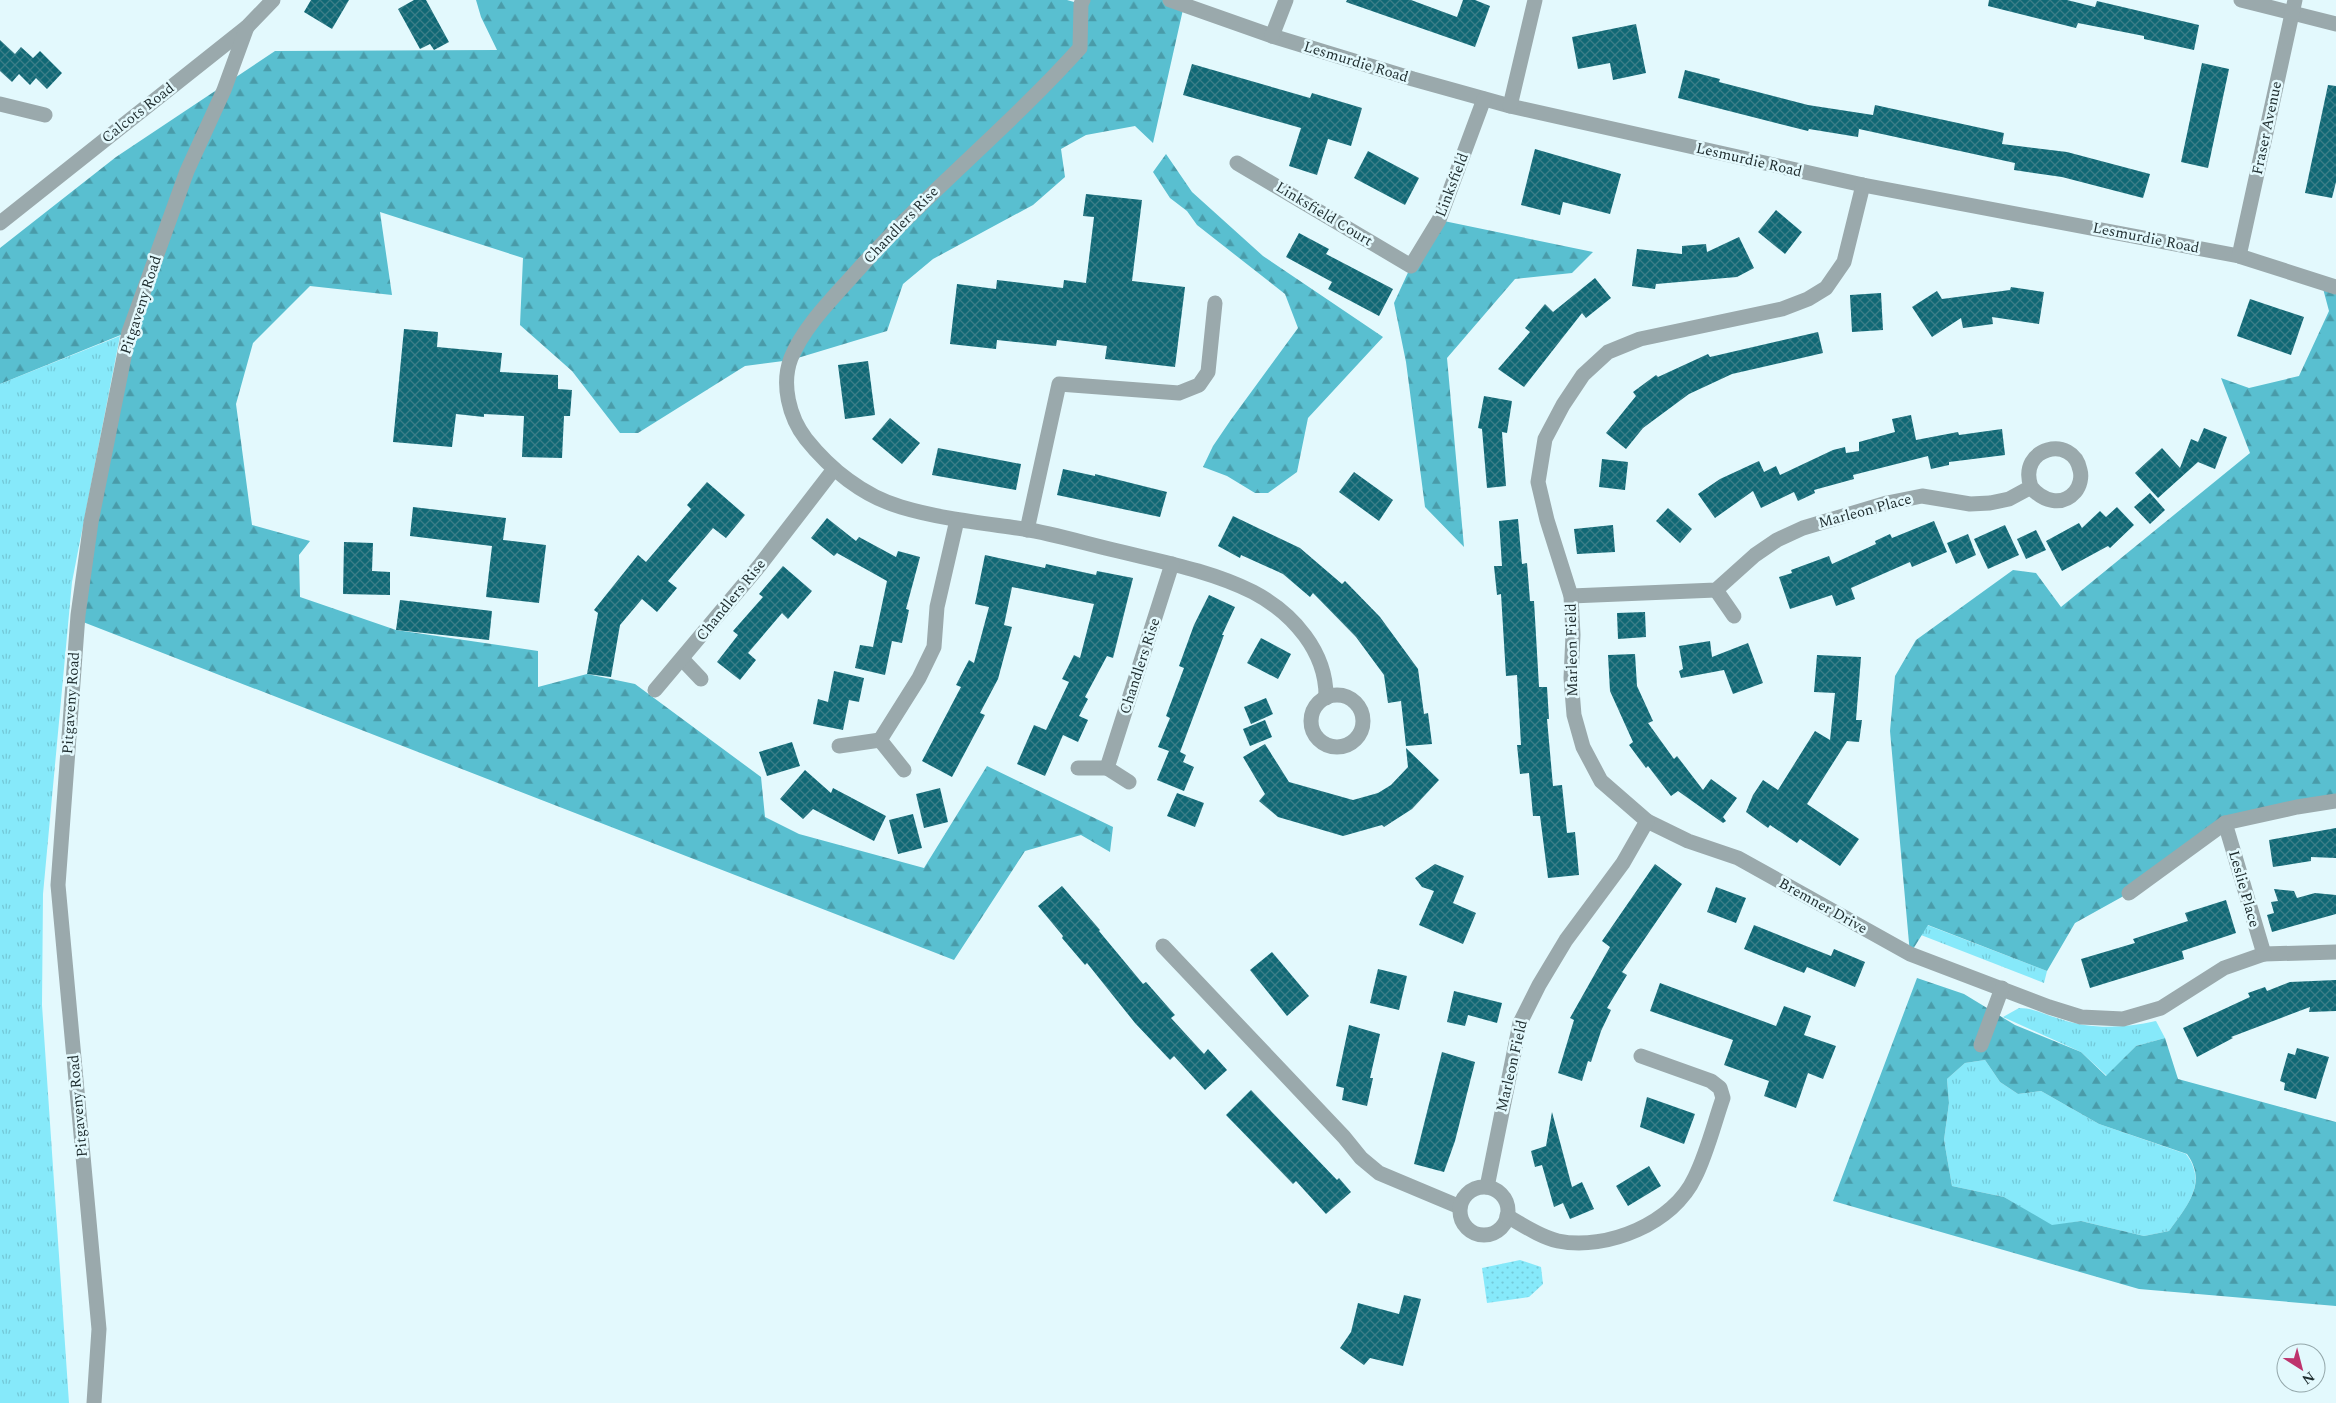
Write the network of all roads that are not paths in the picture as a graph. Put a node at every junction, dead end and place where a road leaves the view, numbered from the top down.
1 (273, 0) edge
2 (1083, 0) edge
3 (1170, 0) edge
4 (1286, 0) edge
5 (1535, 0) edge
6 (2241, 0) edge
7 (2294, 6) edge
8 (2336, 24) edge
9 (247, 27) junction
10 (1272, 36) junction
11 (1484, 99) junction
12 (0, 104) edge
13 (1510, 106) junction
14 (45, 115) dead end
15 (1237, 163) dead end
16 (1864, 185) junction
17 (0, 223) edge
18 (2239, 256) junction
19 (1411, 266) joint
20 (2336, 287) edge
21 (1215, 303) dead end
22 (834, 469) junction
23 (2032, 487) dead end
24 (957, 520) junction
25 (1027, 530) junction
26 (1172, 564) junction
27 (1716, 590) junction
28 (1571, 596) junction
29 (1734, 616) dead end
30 (682, 659) junction
31 (701, 679) dead end
32 (655, 690) dead end
33 (1326, 698) dead end
34 (880, 740) junction
35 (839, 746) dead end
36 (1078, 768) dead end
37 (1107, 768) junction
38 (904, 770) dead end
39 (1129, 782) dead end
40 (2336, 801) edge
41 (1647, 821) junction
42 (2225, 823) junction
43 (2129, 893) dead end
44 (1163, 946) dead end
45 (2336, 952) edge
46 (2264, 954) junction
47 (2002, 988) junction
48 (1981, 1045) dead end
49 (1641, 1056) dead end
50 (1487, 1187) junction
51 (1460, 1207) junction
52 (1507, 1216) junction
53 (94, 1403) edge

1 - 9 street, Calcots Road
2 - 22 street, Chandlers Rise
3 - 10 street, Lesmurdie Road
4 - 10 street
5 - 13 street
6 - 7 street
7 - 8 street
7 - 18 street, Fraser Avenue
9 - 17 street, Calcots Road
9 - 53 street, Pitgaveny Road
10 - 11 street, Lesmurdie Road
11 - 13 street, Lesmurdie Road
11 - 19 street, Linksfield
12 - 14 street
13 - 16 street, Lesmurdie Road
15 - 19 street, Linksfield Court
16 - 18 street, Lesmurdie Road
16 - 28 street, Marleon Field
18 - 20 street, Lesmurdie Road
21 - 25 street
22 - 24 street, Chandlers Rise
22 - 30 street, Chandlers Rise
23 - 27 street, Marleon Place
24 - 25 street, Chandlers Rise
24 - 34 street
25 - 26 street, Chandlers Rise
26 - 33 street, Chandlers Rise
26 - 37 street, Chandlers Rise
27 - 28 street
27 - 29 street
28 - 41 street, Marleon Field
30 - 31 street
30 - 32 street, Chandlers Rise
34 - 35 street
34 - 38 street
36 - 37 street
37 - 39 street
40 - 42 street
41 - 47 street, Bremner Drive
41 - 50 street, Marleon Field
42 - 43 street
42 - 46 street, Leslie Place
44 - 51 street
45 - 46 street, Bremner Drive
46 - 47 street, Bremner Drive
47 - 48 street
49 - 52 street
50 - 51 street
50 - 52 street
51 - 52 street

